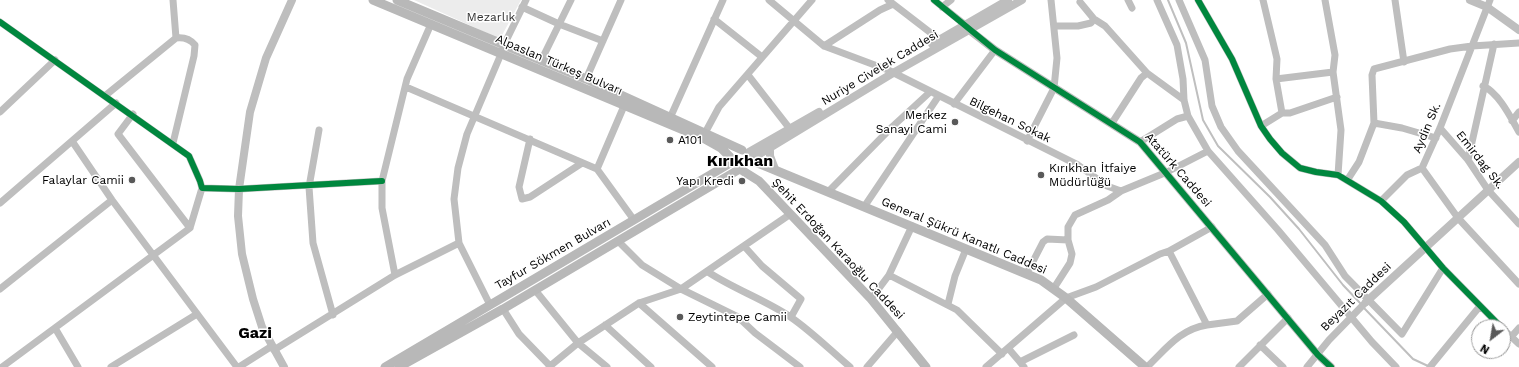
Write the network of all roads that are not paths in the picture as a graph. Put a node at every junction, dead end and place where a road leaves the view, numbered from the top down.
1 (173, 0) edge
2 (292, 0) edge
3 (374, 0) edge
4 (397, 0) edge
5 (526, 0) edge
6 (571, 0) edge
7 (620, 0) edge
8 (722, 0) edge
9 (769, 0) edge
10 (812, 0) edge
11 (934, 0) edge
12 (951, 0) edge
13 (1008, 0) edge
14 (1022, 0) edge
15 (1051, 0) edge
16 (1128, 0) edge
17 (1157, 0) edge
18 (1178, 0) edge
19 (1198, 0) edge
20 (1263, 0) edge
21 (1325, 0) edge
22 (1395, 0) edge
23 (1470, 0) edge
24 (890, 2) edge
25 (1080, 2) dead end
26 (1488, 3) edge
27 (942, 7) junction
28 (522, 8) junction
29 (1132, 8) dead end
30 (714, 18) junction
31 (1094, 19) junction
32 (792, 21) junction
33 (0, 22) edge
34 (431, 24) junction
35 (559, 24) junction
36 (1055, 26) junction
37 (966, 27) junction
38 (1519, 30) edge
39 (176, 38) junction
40 (940, 40) junction
41 (603, 41) junction
42 (1519, 43) edge
43 (504, 44) junction
44 (1494, 44) junction
45 (824, 46) junction
46 (1472, 46) junction
47 (995, 50) junction
48 (501, 54) junction
49 (762, 57) junction
50 (55, 60) junction
51 (541, 61) junction
52 (1404, 62) junction
53 (891, 72) junction
54 (1333, 72) junction
55 (1147, 73) junction
56 (748, 75) junction
57 (586, 79) junction
58 (1276, 80) junction
59 (1483, 86) junction
60 (406, 87) junction
61 (1054, 88) junction
62 (930, 92) junction
63 (106, 95) junction
64 (938, 96) junction
65 (1337, 97) junction
66 (1184, 100) junction
67 (116, 103) junction
68 (954, 104) junction
69 (624, 106) junction
70 (0, 112) edge
71 (1519, 112) edge
72 (1282, 113) junction
73 (133, 114) junction
74 (475, 116) junction
75 (1188, 116) junction
76 (670, 118) junction
77 (1512, 121) junction
78 (1112, 123) junction
79 (1374, 123) junction
80 (1261, 126) junction
81 (1440, 128) junction
82 (790, 129) junction
83 (319, 130) dead end
84 (1519, 132) edge
85 (705, 133) junction
86 (1436, 138) junction
87 (530, 140) junction
88 (72, 141) junction
89 (1027, 141) junction
90 (1140, 142) junction
91 (173, 143) junction
92 (770, 148) junction
93 (1208, 151) junction
94 (749, 156) junction
95 (1468, 160) junction
96 (1519, 162) edge
97 (582, 163) junction
98 (736, 165) junction
99 (1422, 168) junction
100 (597, 169) junction
101 (775, 169) junction
102 (1167, 172) junction
103 (1338, 175) junction
104 (1348, 179) junction
105 (382, 181) junction
106 (309, 187) junction
107 (202, 188) junction
108 (240, 189) junction
109 (1488, 190) junction
110 (1121, 191) junction
111 (828, 192) junction
112 (112, 200) junction
113 (1381, 201) junction
114 (0, 204) edge
115 (864, 207) junction
116 (789, 215) junction
117 (1458, 218) junction
118 (634, 220) junction
119 (1519, 224) edge
120 (912, 226) junction
121 (1212, 227) junction
122 (190, 228) junction
123 (1068, 240) junction
124 (618, 241) junction
125 (459, 243) junction
126 (744, 246) junction
127 (1426, 248) junction
128 (966, 249) junction
129 (1169, 251) junction
130 (153, 256) junction
131 (1443, 268) junction
132 (708, 272) junction
133 (1028, 273) junction
134 (395, 275) junction
135 (889, 275) junction
136 (1519, 284) edge
137 (1054, 288) junction
138 (0, 289) edge
139 (681, 289) junction
140 (535, 290) junction
141 (1268, 294) junction
142 (1066, 298) junction
143 (871, 299) junction
144 (1367, 301) junction
145 (639, 303) junction
146 (948, 304) junction
147 (490, 305) junction
148 (1480, 306) junction
149 (503, 309) junction
150 (197, 314) junction
151 (333, 315) junction
152 (791, 317) junction
153 (1288, 318) junction
154 (1352, 318) junction
155 (1493, 319) edge
156 (605, 325) junction
157 (1208, 325) junction
158 (55, 328) junction
159 (1519, 328) edge
160 (898, 331) junction
161 (1074, 335) dead end
162 (1511, 337) joint
163 (578, 343) junction
164 (1519, 344) edge
165 (1260, 345) junction
166 (273, 348) junction
167 (1008, 348) junction
168 (1002, 354) junction
169 (1318, 355) junction
170 (1022, 365) edge
171 (1431, 366) edge
172 (2, 367) edge
173 (78, 367) edge
174 (111, 367) edge
175 (238, 367) edge
176 (284, 367) edge
177 (385, 367) edge
178 (399, 367) edge
179 (550, 367) edge
180 (607, 367) edge
181 (651, 367) edge
182 (712, 367) edge
183 (800, 367) edge
184 (850, 367) edge
185 (867, 367) edge
186 (926, 367) edge
187 (986, 367) edge
188 (1146, 367) edge
189 (1239, 367) edge
190 (1283, 367) edge
191 (1307, 367) edge
192 (1331, 367) edge
193 (1396, 367) edge

1 - 39 street
2 - 108 street
3 - 34 main road, Alpaslan Türkeş Bulvarı
4 - 43 main road, Alpaslan Türkeş Bulvarı
5 - 28 street
6 - 35 street
7 - 41 street
8 - 30 street
9 - 32 street, Bilgehan Sokak
10 - 32 street
11 - 27 street, Atatürk Caddesi
12 - 27 street
13 - 37 street, Nuriye Civelek Caddesi
14 - 37 street, Nuriye Civelek Caddesi
15 - 36 street
16 - 29 street
17 - 66 street
18 - 144 street
19 - 80 street
20 - 58 street
21 - 54 street
22 - 52 street
23 - 26 street
24 - 40 street
24 - 45 street
25 - 31 street
26 - 38 street
26 - 46 street, Aydin Sk.
27 - 37 street, Atatürk Caddesi
28 - 35 street
28 - 43 street
30 - 49 street
30 - 76 street
31 - 36 street
31 - 55 street
32 - 45 street, Bilgehan Sokak
32 - 49 street
33 - 50 street
34 - 48 main road, Alpaslan Türkeş Bulvarı
34 - 60 street
35 - 41 street
35 - 51 street
36 - 61 street
37 - 40 street, Nuriye Civelek Caddesi
37 - 47 street, Atatürk Caddesi
37 - 53 street, Nuriye Civelek Caddesi
39 - 63 street
39 - 91 street
40 - 53 street, Nuriye Civelek Caddesi
41 - 57 street
42 - 44 street
43 - 48 street
43 - 51 main road, Alpaslan Türkeş Bulvarı
44 - 46 street
44 - 59 street
45 - 53 street, Bilgehan Sokak
46 - 52 street
46 - 81 street, Aydin Sk.
47 - 61 street, Atatürk Caddesi
47 - 68 street
48 - 69 main road, Alpaslan Türkeş Bulvarı
48 - 74 street
49 - 56 street
50 - 63 street
50 - 70 street
51 - 57 main road, Alpaslan Türkeş Bulvarı
52 - 79 street
53 - 62 street, Bilgehan Sokak
53 - 82 street, Nuriye Civelek Caddesi
53 - 92 street, Nuriye Civelek Caddesi
54 - 58 street
54 - 65 street
55 - 66 street
55 - 78 street
56 - 82 street
56 - 85 street
57 - 76 main road, Alpaslan Türkeş Bulvarı
58 - 72 street
59 - 77 street
59 - 95 street
60 - 74 street
60 - 105 street
61 - 78 street, Atatürk Caddesi
61 - 89 street
62 - 64 street, Bilgehan Sokak
62 - 111 street
63 - 67 street
64 - 68 street, Bilgehan Sokak
64 - 115 street
65 - 72 street
65 - 103 street
66 - 75 street
67 - 73 street
67 - 88 street
68 - 89 street, Bilgehan Sokak
69 - 98 main road, Alpaslan Türkeş Bulvarı
69 - 100 street
71 - 77 street
72 - 80 street
73 - 91 street
73 - 122 street
74 - 87 street
74 - 125 street
75 - 90 street
75 - 93 street
76 - 85 main road, Alpaslan Türkeş Bulvarı
77 - 84 street
78 - 90 street, Atatürk Caddesi
79 - 86 street
79 - 104 street
80 - 103 street
81 - 86 street, Aydin Sk.
81 - 95 street, Emirdag Sk.
82 - 94 street, Nuriye Civelek Caddesi
83 - 106 street
85 - 94 main road, Alpaslan Türkeş Bulvarı
86 - 99 street, Aydin Sk.
87 - 97 street
87 - 97 street
88 - 112 street
88 - 114 street
89 - 110 street, Bilgehan Sokak
90 - 102 street, Atatürk Caddesi
91 - 107 street
92 - 94 street, Nuriye Civelek Caddesi
92 - 101 street
93 - 102 street
93 - 154 street
94 - 98 main road, Nuriye Civelek Caddesi
94 - 98 main road, Nuriye Civelek Caddesi
94 - 101 main road, General Şükrü Kanatlı Caddesi
95 - 109 street, Emirdag Sk.
96 - 109 street, Beyazıt Caddesi
97 - 100 street
98 - 116 main road, Şehit Erdoğan Karaoğlu Caddesi
98 - 118 main road, Tayfur Sökmen Bulvarı
98 - 124 main road, Tayfur Sökmen Bulvarı
99 - 113 street
99 - 117 street, Aydin Sk.
100 - 118 street
101 - 111 main road, General Şükrü Kanatlı Caddesi
102 - 110 street
102 - 121 street, Atatürk Caddesi
103 - 104 street
104 - 113 street
105 - 106 street
105 - 134 street
106 - 108 street
106 - 151 street
107 - 108 street
107 - 122 street
108 - 166 street
109 - 117 street, Beyazıt Caddesi
109 - 119 street, Emirdag Sk.
110 - 123 street
111 - 115 main road, General Şükrü Kanatlı Caddesi
112 - 130 street
112 - 138 street
113 - 127 street
115 - 120 main road, General Şükrü Kanatlı Caddesi
116 - 126 street
116 - 143 main road, Şehit Erdoğan Karaoğlu Caddesi
117 - 127 street, Beyazıt Caddesi
117 - 136 street, Aydin Sk.
118 - 147 main road, Tayfur Sökmen Bulvarı
120 - 128 main road, General Şükrü Kanatlı Caddesi
120 - 135 street
121 - 129 street
121 - 141 street, Atatürk Caddesi
122 - 130 street
123 - 133 street
123 - 137 street
124 - 139 street
124 - 140 main road, Tayfur Sökmen Bulvarı
125 - 134 street
125 - 147 street
126 - 132 street
126 - 152 street
127 - 131 street
127 - 144 street, Beyazıt Caddesi
128 - 133 main road, General Şükrü Kanatlı Caddesi
128 - 146 street
129 - 142 street
129 - 157 street
130 - 150 street
130 - 158 street
131 - 144 street
131 - 148 street
132 - 139 street
132 - 152 street
133 - 137 main road, General Şükrü Kanatlı Caddesi
134 - 151 street
135 - 143 street
135 - 146 street
137 - 142 main road, General Şükrü Kanatlı Caddesi
139 - 145 street
139 - 183 street
140 - 149 main road, Tayfur Sökmen Bulvarı
140 - 163 street
141 - 153 street, Atatürk Caddesi
141 - 157 street
142 - 167 street
142 - 188 main road, General Şükrü Kanatlı Caddesi
143 - 160 main road, Şehit Erdoğan Karaoğlu Caddesi
144 - 154 street, Beyazıt Caddesi
145 - 156 street
145 - 182 street
146 - 168 street
147 - 177 main road, Tayfur Sökmen Bulvarı
148 - 155 street
148 - 171 street
149 - 178 main road, Tayfur Sökmen Bulvarı
149 - 179 street
150 - 174 street
150 - 175 street
151 - 166 street
152 - 184 street
153 - 165 street
153 - 169 street, Atatürk Caddesi
154 - 169 street, Beyazıt Caddesi
154 - 193 street
156 - 163 street
156 - 181 street
157 - 188 street
158 - 172 street
158 - 173 street
159 - 162 street
160 - 185 street
160 - 186 main road, Şehit Erdoğan Karaoğlu Caddesi
161 - 170 street
162 - 164 street
163 - 179 street
163 - 180 street
165 - 189 street
165 - 190 street
166 - 175 street
166 - 176 street
167 - 168 street
167 - 170 street
168 - 187 street
169 - 191 street, Beyazıt Caddesi
169 - 192 street, Atatürk Caddesi

